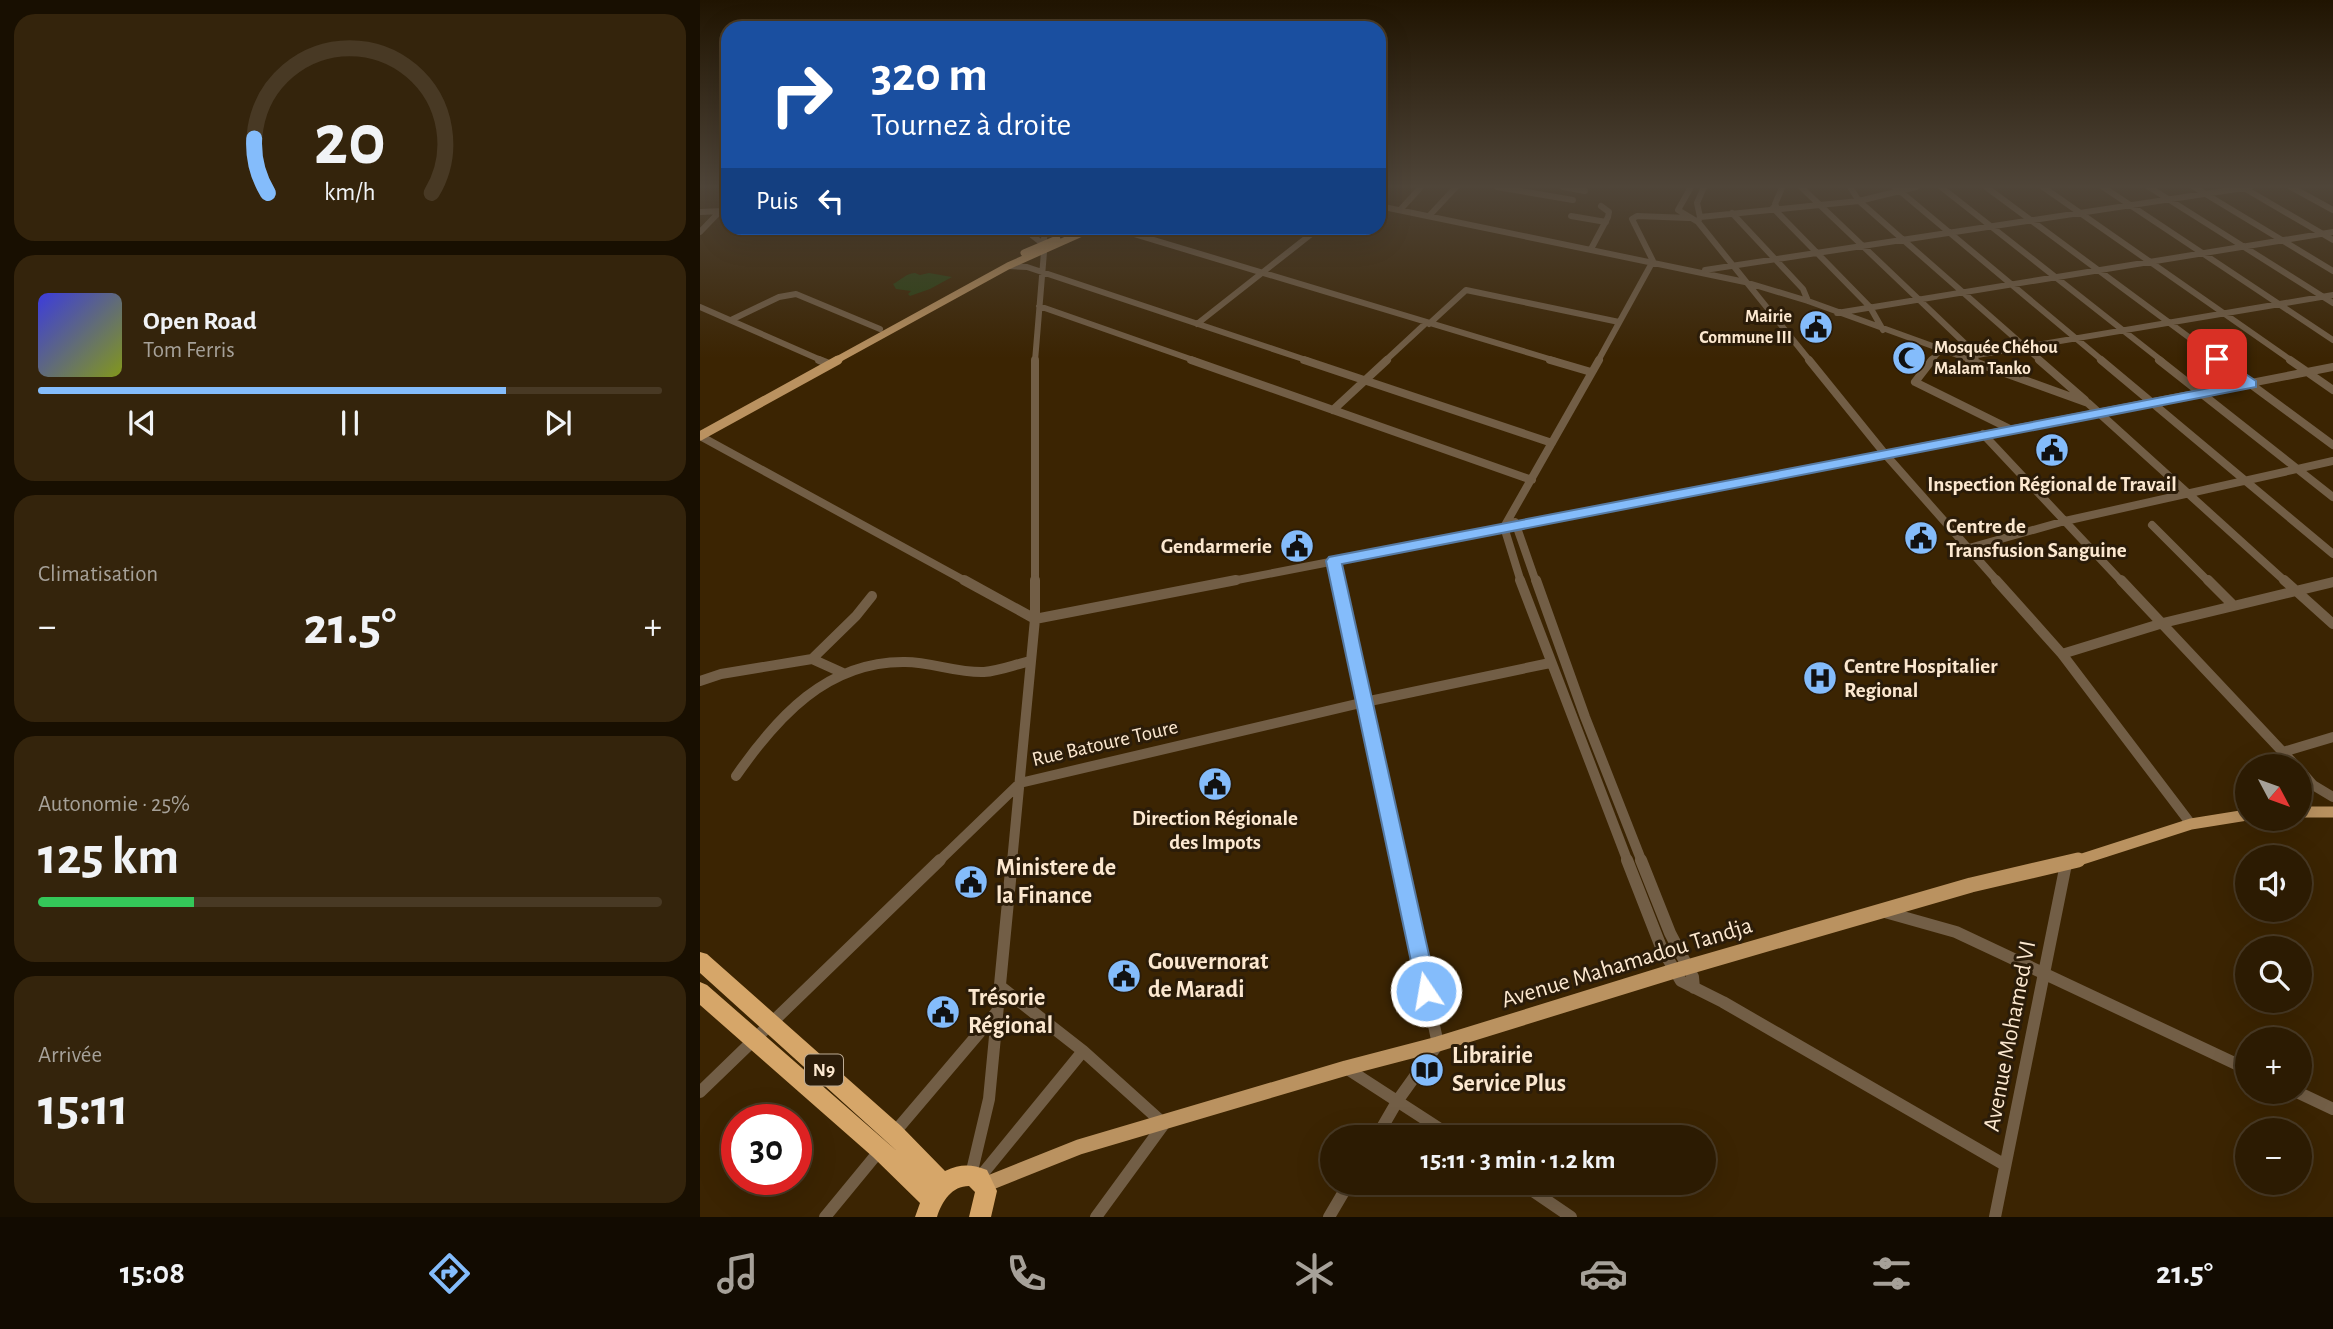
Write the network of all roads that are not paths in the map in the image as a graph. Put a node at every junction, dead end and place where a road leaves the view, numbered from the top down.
1 (1038, 244) edge
2 (1044, 244) edge
3 (1053, 244) edge
4 (1055, 244) edge
5 (1167, 244) edge
6 (1298, 244) edge
7 (1565, 244) edge
8 (1594, 244) edge
9 (1644, 244) edge
10 (1716, 244) edge
11 (1762, 244) edge
12 (1808, 244) edge
13 (1859, 244) edge
14 (1878, 244) edge
15 (1910, 244) edge
16 (1964, 244) edge
17 (2013, 244) edge
18 (2064, 244) edge
19 (2125, 244) edge
20 (2188, 244) edge
21 (2239, 244) edge
22 (2261, 244) edge
23 (2287, 244) edge
24 (1861, 246) junction
25 (2244, 247) junction
26 (1043, 249) junction
27 (1591, 249) junction
28 (1817, 253) junction
29 (2202, 253) junction
30 (1777, 259) junction
31 (1653, 261) junction
32 (2151, 262) junction
33 (1008, 266) junction
34 (1732, 266) junction
35 (2099, 270) junction
36 (1699, 271) junction
37 (2333, 271) edge
38 (1264, 273) junction
39 (1044, 274) junction
40 (2054, 277) junction
41 (1745, 282) junction
42 (2012, 284) junction
43 (1964, 292) junction
44 (2333, 295) edge
45 (2322, 296) junction
46 (1917, 300) junction
47 (1808, 301) junction
48 (2333, 303) edge
49 (2278, 304) junction
50 (1039, 306) junction
51 (700, 307) edge
52 (1870, 307) junction
53 (1837, 313) junction
54 (2223, 313) junction
55 (731, 320) junction
56 (1619, 322) junction
57 (2168, 322) junction
58 (1427, 323) junction
59 (1197, 324) junction
60 (880, 329) junction
61 (1883, 330) junction
62 (2122, 331) junction
63 (2076, 338) junction
64 (2333, 340) edge
65 (2026, 347) junction
66 (1940, 350) junction
67 (1975, 359) junction
68 (826, 362) junction
69 (2333, 367) edge
70 (1591, 372) junction
71 (2308, 372) junction
72 (1364, 381) junction
73 (2252, 384) junction
74 (2333, 390) edge
75 (2200, 392) junction
76 (2151, 401) junction
77 (2088, 403) junction
78 (1333, 410) junction
79 (2099, 412) junction
80 (700, 428) edge
81 (2009, 429) junction
82 (1983, 434) junction
83 (700, 436) edge
84 (1552, 443) junction
85 (2333, 445) edge
86 (1885, 454) junction
87 (2333, 461) edge
88 (2298, 469) junction
89 (1532, 480) junction
90 (2247, 481) junction
91 (2188, 493) junction
92 (2333, 497) edge
93 (1514, 521) junction
94 (2065, 521) junction
95 (2152, 525) dead end
96 (1504, 527) junction
97 (1969, 548) junction
98 (2333, 554) edge
99 (1334, 561) junction
100 (2333, 582) edge
101 (2297, 591) junction
102 (872, 596) dead end
103 (2234, 607) junction
104 (1035, 619) junction
105 (2163, 623) junction
106 (2333, 624) edge
107 (2062, 653) junction
108 (813, 659) junction
109 (1031, 661) junction
110 (1550, 663) junction
111 (843, 673) junction
112 (700, 681) edge
113 (1365, 702) junction
114 (2333, 737) edge
115 (2283, 752) joint
116 (736, 776) dead end
117 (1020, 783) junction
118 (2312, 784) edge
119 (2333, 797) edge
120 (2312, 812) edge
121 (2333, 812) edge
122 (2235, 817) edge
123 (2191, 824) junction
124 (1640, 853) junction
125 (1625, 856) junction
126 (2066, 864) junction
127 (1884, 911) junction
128 (700, 961) edge
129 (1680, 970) junction
130 (2044, 973) junction
131 (1001, 986) junction
132 (700, 992) edge
133 (998, 1012) junction
134 (771, 1022) junction
135 (754, 1040) junction
136 (1438, 1044) junction
137 (1083, 1051) junction
138 (2235, 1063) edge
139 (1346, 1068) junction
140 (828, 1073) junction
141 (811, 1090) junction
142 (700, 1092) edge
143 (2312, 1099) edge
144 (1398, 1100) junction
145 (2333, 1109) edge
146 (1164, 1124) junction
147 (1384, 1125) edge
148 (1435, 1125) edge
149 (894, 1133) junction
150 (880, 1150) junction
151 (2005, 1165) junction
152 (978, 1179) junction
153 (1342, 1195) edge
154 (1539, 1195) edge
155 (934, 1200) edge
156 (984, 1215) edge
157 (825, 1217) edge
158 (1096, 1217) edge
159 (1329, 1217) edge
160 (1571, 1217) edge
161 (1995, 1217) edge

1 - 26 street
2 - 26 street
3 - 26 main road
4 - 26 main road
5 - 38 street
6 - 38 street
7 - 27 street
8 - 27 street
9 - 31 street
10 - 34 street
11 - 30 street
12 - 28 street
13 - 24 street
14 - 24 street
15 - 43 street
16 - 42 street
17 - 40 street
18 - 35 street
19 - 32 street
20 - 29 street
21 - 25 street
22 - 25 street
23 - 37 street
24 - 28 street
24 - 46 street
25 - 29 street
25 - 45 street
26 - 33 main road
26 - 39 street
26 - 60 main road
27 - 31 street
28 - 30 street
28 - 52 street
29 - 32 street
29 - 49 street
30 - 34 street
30 - 47 street
31 - 36 street
31 - 56 street
32 - 35 street
32 - 54 street
33 - 39 street
33 - 68 main road
34 - 36 street
34 - 41 street
35 - 40 street
35 - 57 street
36 - 41 street
38 - 58 street
38 - 59 street
39 - 50 street
39 - 59 street
40 - 42 street
40 - 62 street
41 - 47 street
41 - 86 street
42 - 43 street
42 - 63 street
43 - 46 street
43 - 65 street
44 - 45 street
45 - 48 street
45 - 49 street
46 - 52 street
46 - 67 street
47 - 53 street
49 - 54 street
49 - 64 street
50 - 78 street
50 - 104 street
51 - 55 street
52 - 53 street
52 - 61 street
53 - 61 street
54 - 57 street
54 - 71 street
55 - 60 street
55 - 68 street
56 - 58 street
56 - 70 street
57 - 62 street
57 - 73 street
58 - 70 street
58 - 72 street
59 - 72 street
60 - 68 main road
61 - 66 street
62 - 63 street
62 - 75 street
63 - 65 street
63 - 76 street
65 - 67 street
65 - 77 street
66 - 67 street
66 - 81 street
67 - 77 street
68 - 80 main road
68 - 83 main road
69 - 71 street
70 - 84 street
71 - 73 street
71 - 74 street
72 - 78 street
72 - 84 street
73 - 75 street
73 - 85 street
75 - 76 street
75 - 88 street
76 - 79 street
76 - 90 street
77 - 79 street
78 - 89 street
79 - 81 street
79 - 91 street
81 - 82 street
82 - 86 street
82 - 94 street
83 - 104 street
84 - 89 street
86 - 93 street
86 - 97 street
87 - 88 street
88 - 90 street
88 - 92 street
89 - 93 street
90 - 91 street
90 - 98 street
91 - 94 street
91 - 101 street
93 - 96 street
93 - 124 street
94 - 97 street
94 - 105 street
95 - 103 street
96 - 99 street
96 - 110 street
97 - 107 street
99 - 104 street
99 - 113 street
100 - 101 street
101 - 103 street
101 - 106 street
102 - 108 street
103 - 105 street
104 - 109 street
105 - 107 street
105 - 115 street
107 - 123 street
108 - 111 street
108 - 112 street
109 - 111 street
109 - 117 street
110 - 113 street, Rue Batoure Toure
110 - 125 street
111 - 116 street
113 - 117 street, Rue Batoure Toure
113 - 136 street
114 - 115 street
117 - 131 street
117 - 134 street, Rue Batoure Toure
118 - 119 street
120 - 121 main road
122 - 123 main road, Avenue Mahamadou Tandja
123 - 126 main road, Avenue Mahamadou Tandja
124 - 125 street
124 - 129 street
125 - 129 street
126 - 127 main road, Avenue Mahamadou Tandja
126 - 130 street, Avenue Mohamed VI
127 - 129 main road, Avenue Mahamadou Tandja
127 - 130 street
128 - 134 highway, N9
129 - 136 main road, Avenue Mahamadou Tandja
129 - 151 street
130 - 138 street
130 - 151 street, Avenue Mohamed VI
131 - 133 street
131 - 137 street
132 - 135 highway, N9
133 - 149 street
133 - 152 street
134 - 135 street, Rue Batoure Toure
134 - 140 highway, N9
135 - 141 highway, N9
135 - 142 street, Rue Batoure Toure
136 - 139 main road, Avenue Mahamadou Tandja
136 - 144 street
137 - 146 street
137 - 152 street
139 - 144 street
139 - 146 main road, Avenue Mahamadou Tandja
140 - 141 highway
140 - 149 highway, N9
141 - 150 highway, N9
143 - 145 street
144 - 147 street
144 - 148 street
146 - 152 main road, Avenue Mahamadou Tandja
146 - 158 street
149 - 150 street
149 - 155 highway, N9
150 - 155 highway, N9
150 - 157 street
151 - 161 street, Avenue Mohamed VI
152 - 155 highway
152 - 156 highway
153 - 159 street
154 - 160 street

